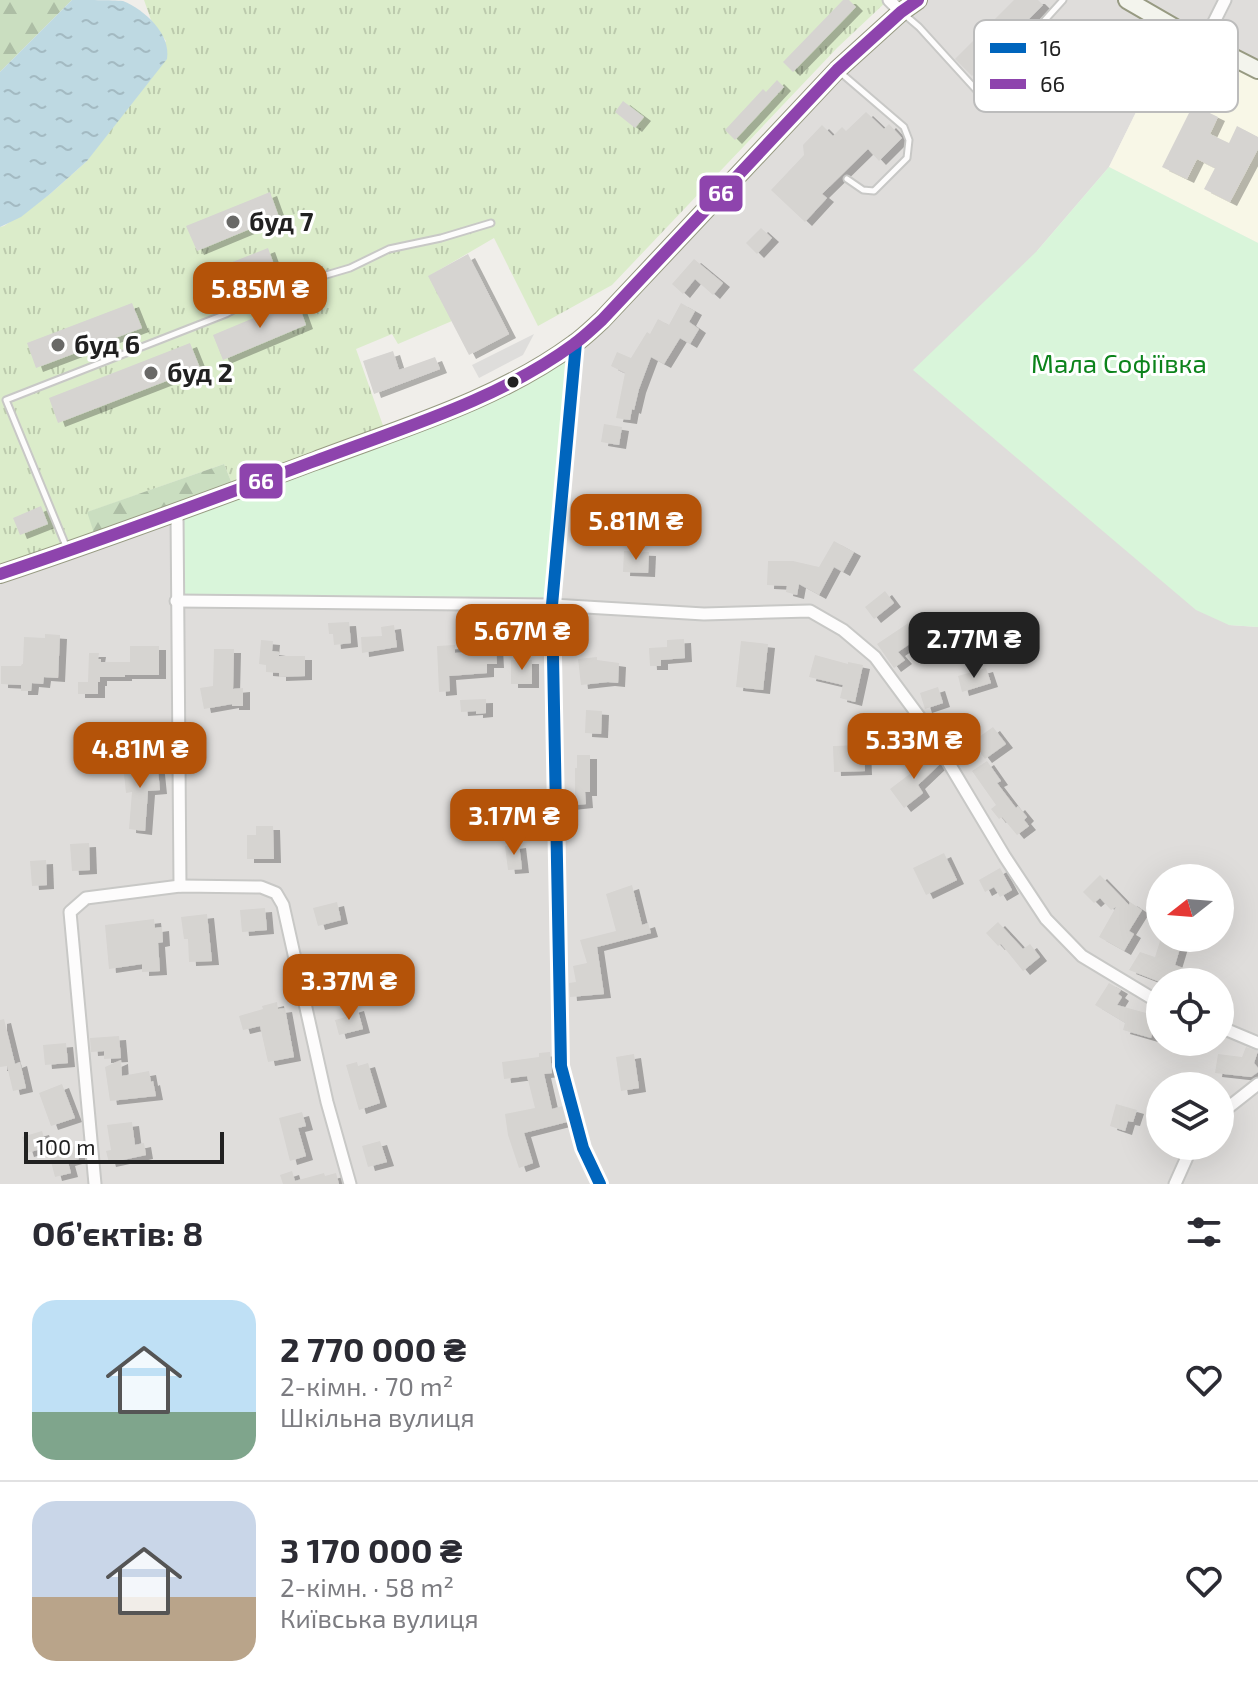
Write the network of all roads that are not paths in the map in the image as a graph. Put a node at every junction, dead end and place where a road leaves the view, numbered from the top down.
1 (918, 0) edge
2 (1063, 0) edge
3 (1127, 0) edge
4 (1225, 0) edge
5 (895, 6) edge
6 (1045, 20) edge
7 (1164, 20) edge
8 (1215, 20) edge
9 (1238, 60) edge
10 (837, 70) junction
11 (1258, 70) edge
12 (974, 88) edge
13 (847, 179) dead end
14 (491, 223) dead end
15 (576, 343) junction
16 (177, 513) junction
17 (68, 551) junction
18 (0, 574) edge
19 (176, 601) junction
20 (552, 605) junction
21 (180, 886) junction
22 (1146, 995) edge
23 (1234, 1033) edge
24 (1258, 1043) edge
25 (1258, 1084) edge
26 (1234, 1103) edge
27 (1186, 1160) edge
28 (95, 1184) edge
29 (350, 1184) edge
30 (600, 1184) edge
31 (1175, 1184) edge

1 - 5 main road
2 - 6 lane
3 - 7 main road
4 - 8 street
5 - 10 main road
5 - 12 lane
9 - 11 main road
10 - 13 lane
10 - 15 main road
14 - 17 lane
15 - 16 main road
15 - 20 street
16 - 17 main road
16 - 19 street
17 - 18 main road
19 - 20 street
19 - 21 street
20 - 22 street
20 - 30 street
21 - 28 street
21 - 29 street
23 - 24 street
25 - 26 street
27 - 31 street

